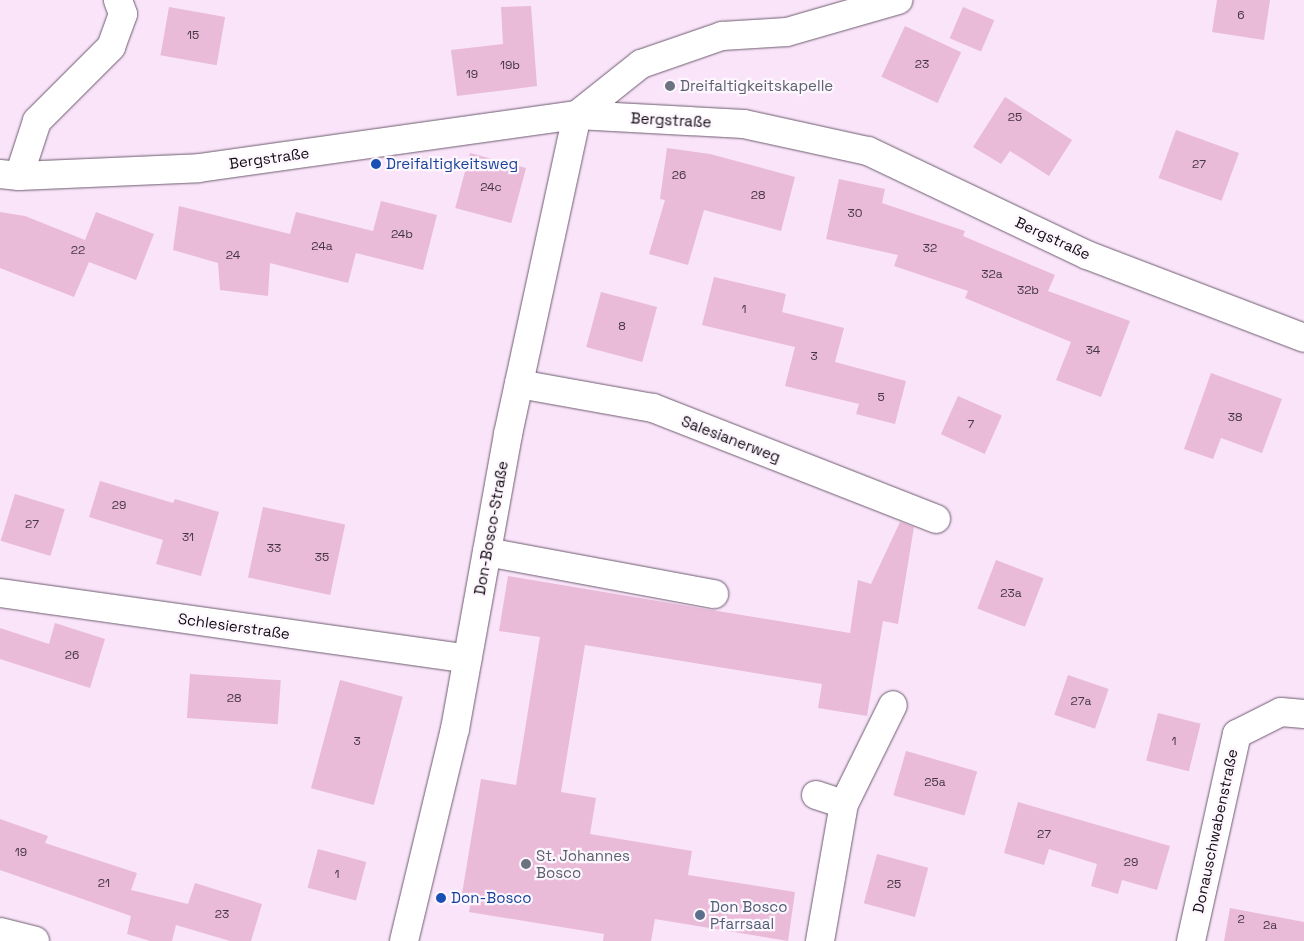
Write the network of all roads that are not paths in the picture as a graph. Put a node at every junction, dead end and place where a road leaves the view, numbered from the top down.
1 (118, 0) edge
2 (898, 0) edge
3 (577, 115) junction
4 (9, 175) edge
5 (1304, 338) edge
6 (519, 384) junction
7 (936, 519) dead end
8 (486, 552) junction
9 (0, 593) edge
10 (714, 594) dead end
11 (467, 659) junction
12 (893, 705) dead end
13 (1304, 714) edge
14 (816, 795) dead end
15 (844, 804) junction
16 (0, 932) edge
17 (35, 941) edge
18 (404, 941) edge
19 (820, 941) edge
20 (1191, 941) edge

1 - 4 street
2 - 3 street
3 - 4 street, Bergstraße
3 - 5 street, Bergstraße
3 - 6 street, Don-Bosco-Straße
6 - 7 street, Salesianerweg
6 - 8 street, Don-Bosco-Straße
8 - 10 street
8 - 11 street, Don-Bosco-Straße
9 - 11 street, Schlesierstraße
11 - 18 street, Don-Bosco-Straße
12 - 15 street
13 - 20 street, Donauschwabenstraße
14 - 15 street
15 - 19 street
16 - 17 street

